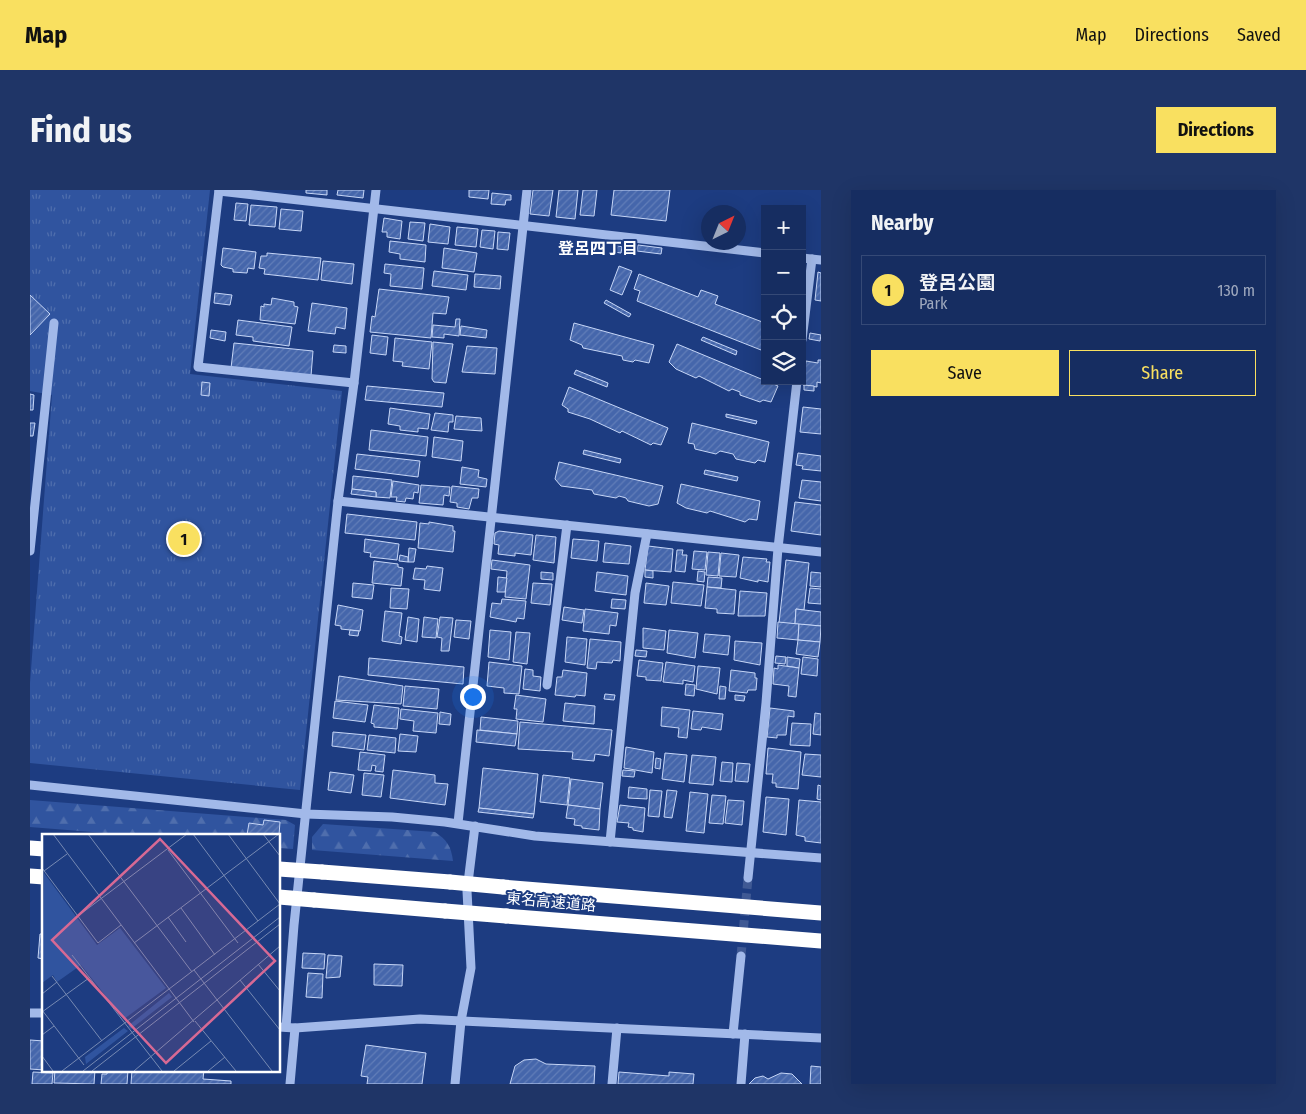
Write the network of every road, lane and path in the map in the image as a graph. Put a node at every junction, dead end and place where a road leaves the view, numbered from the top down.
1 (376, 190) edge
2 (527, 190) edge
3 (219, 191) edge
4 (374, 208) junction
5 (523, 225) junction
6 (761, 253) edge
7 (812, 259) edge
8 (806, 308) edge
9 (54, 323) dead end
10 (354, 384) junction
11 (798, 385) edge
12 (34, 473) edge
13 (338, 501) junction
14 (493, 518) junction
15 (567, 525) junction
16 (647, 534) junction
17 (778, 548) junction
18 (30, 551) edge
19 (821, 552) edge
20 (547, 685) dead end
21 (30, 785) edge
22 (306, 814) junction
23 (458, 824) junction
24 (474, 826) junction
25 (610, 842) junction
26 (750, 853) junction
27 (821, 858) edge
28 (280, 868) edge
29 (748, 878) tunnel mouth
30 (280, 897) edge
31 (821, 913) edge
32 (821, 941) edge
33 (741, 956) tunnel mouth
34 (461, 1021) junction
35 (287, 1027) edge
36 (617, 1028) junction
37 (733, 1034) junction
38 (745, 1034) junction
39 (821, 1038) edge
40 (290, 1084) edge
41 (455, 1084) edge
42 (612, 1084) edge
43 (741, 1084) edge

1 - 4 street
2 - 5 street
3 - 4 street
3 - 10 street
4 - 5 street
4 - 10 street
5 - 6 street
5 - 14 street
7 - 8 street
9 - 12 street
10 - 13 street
11 - 17 street
12 - 18 street
13 - 14 street
13 - 22 street
14 - 15 street
14 - 23 street
15 - 16 street
15 - 20 street
16 - 17 street
16 - 25 street
17 - 19 street
17 - 26 street
21 - 22 street
22 - 23 street
22 - 35 street
23 - 24 street
24 - 25 street
24 - 34 street
25 - 26 street
26 - 27 street
26 - 29 street
28 - 31 highway, 東名高速道路, bridge
30 - 32 highway, 東名高速道路, bridge
33 - 37 street
34 - 35 street
34 - 36 street
34 - 41 street
35 - 40 street
36 - 37 street
36 - 42 street
37 - 38 street
38 - 39 street
38 - 43 street

